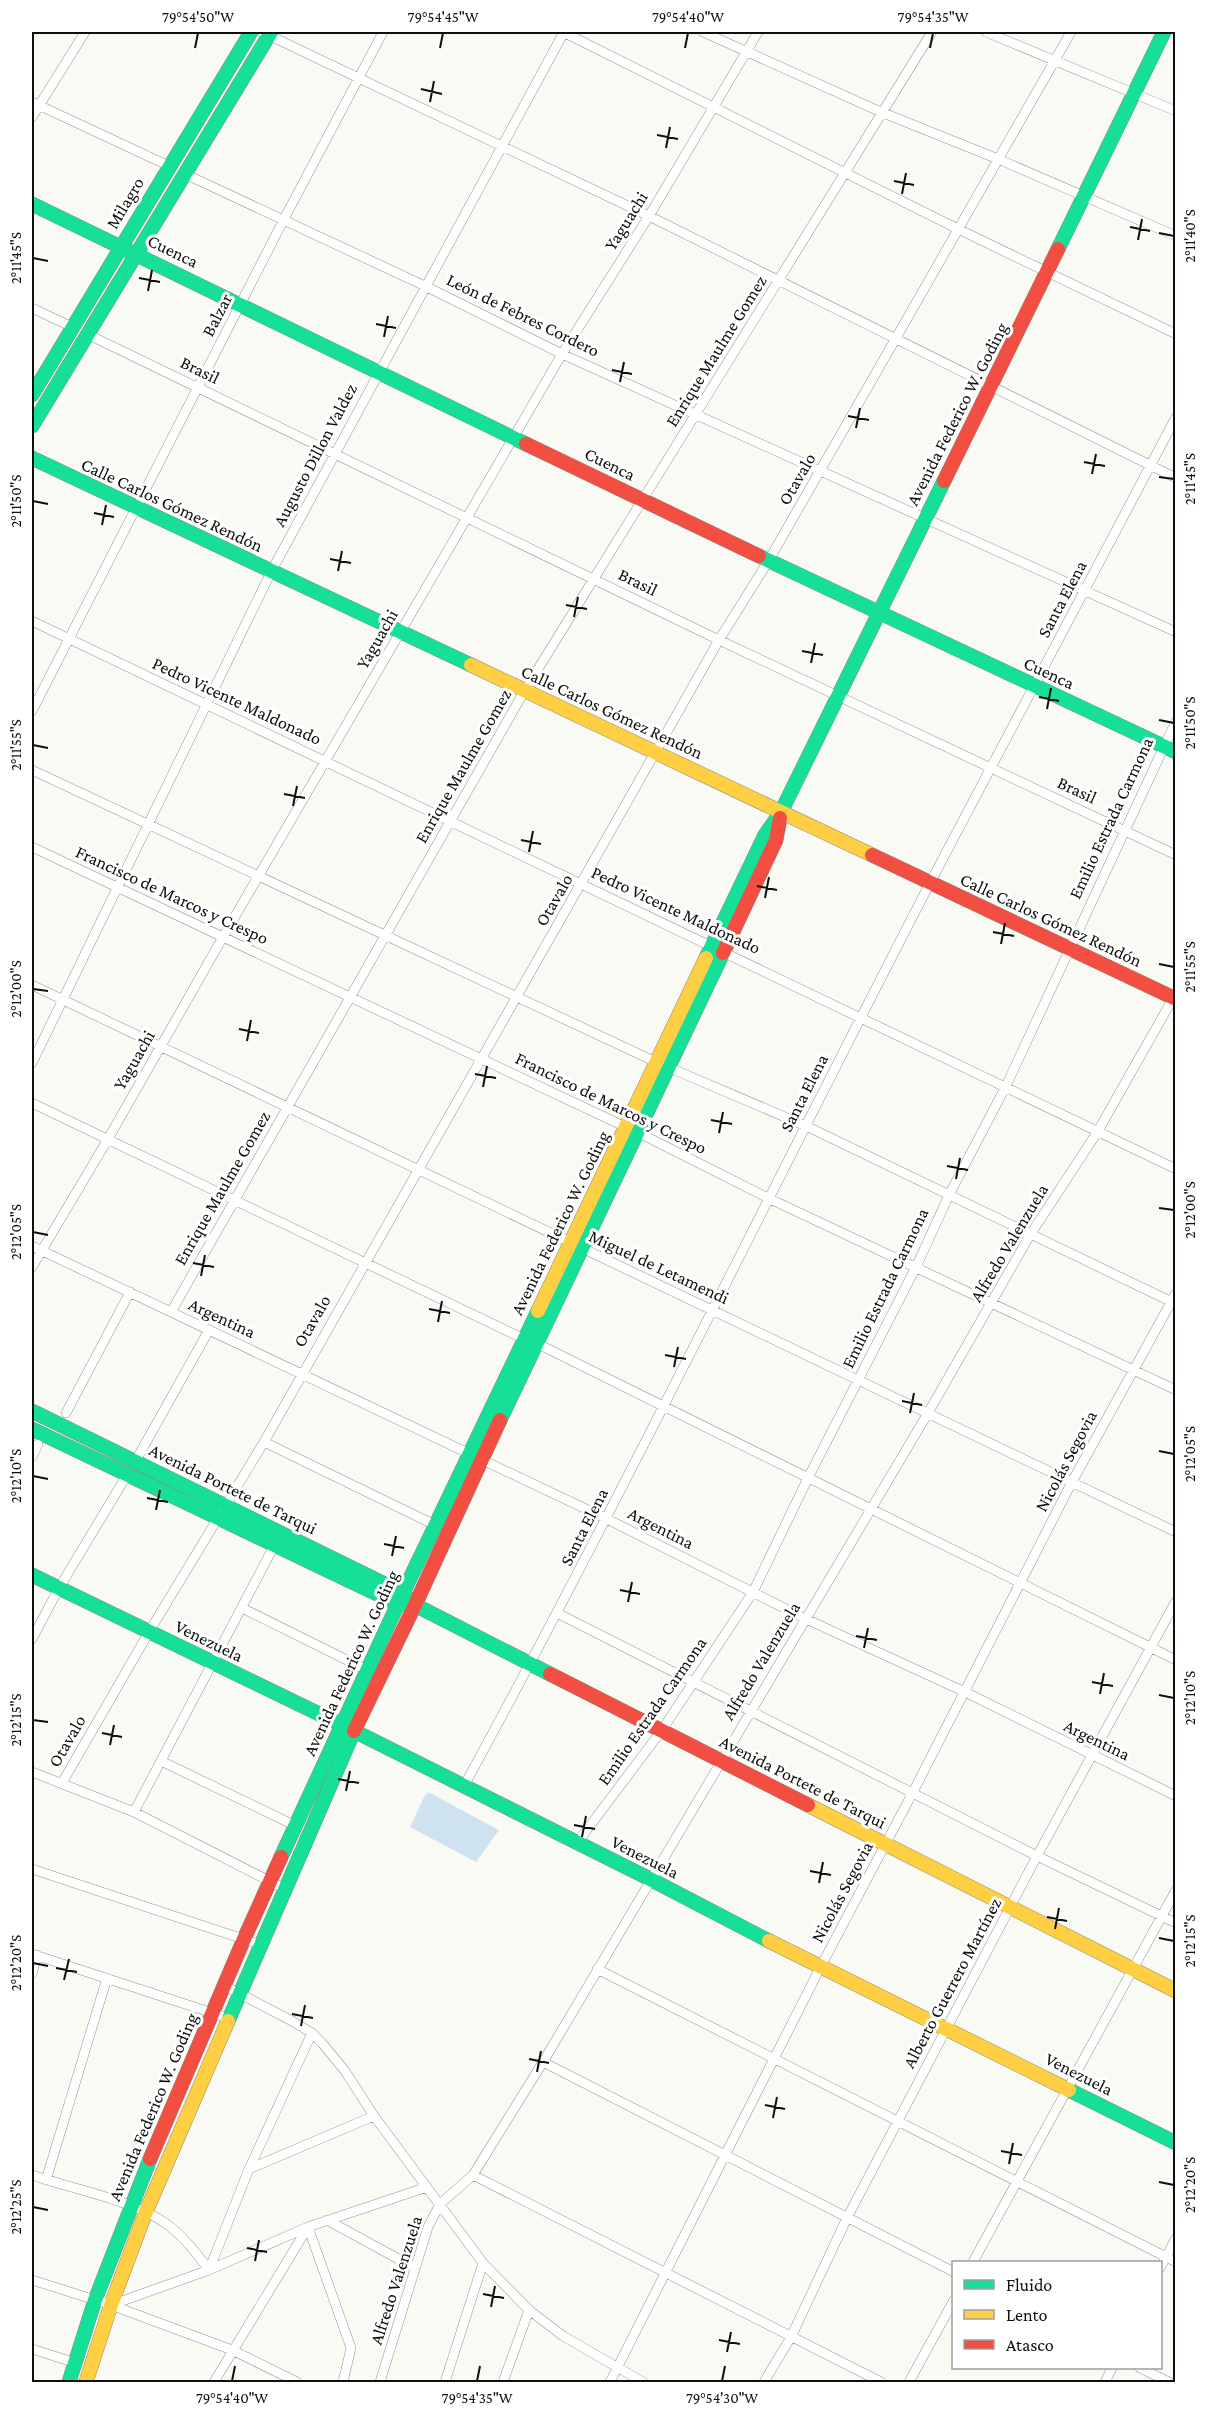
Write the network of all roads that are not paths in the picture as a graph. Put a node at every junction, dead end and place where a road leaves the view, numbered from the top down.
1 (86, 32) edge
2 (251, 32) edge
3 (267, 32) edge
4 (383, 32) edge
5 (564, 32) edge
6 (703, 32) edge
7 (758, 32) edge
8 (932, 32) edge
9 (987, 32) edge
10 (1071, 32) edge
11 (1164, 32) edge
12 (746, 50) junction
13 (1055, 61) junction
14 (359, 78) junction
15 (1133, 94) junction
16 (35, 103) edge
17 (714, 107) junction
18 (1176, 111) edge
19 (881, 112) junction
20 (32, 117) edge
21 (501, 147) junction
22 (998, 159) junction
23 (169, 166) junction
24 (846, 172) junction
25 (185, 174) junction
26 (1083, 196) junction
27 (32, 204) edge
28 (649, 216) junction
29 (284, 219) junction
30 (1176, 224) edge
31 (958, 229) junction
32 (1173, 235) edge
33 (120, 246) junction
34 (137, 254) junction
35 (1047, 272) junction
36 (779, 281) junction
37 (425, 286) junction
38 (241, 304) junction
39 (32, 308) edge
40 (72, 327) junction
41 (87, 334) junction
42 (1176, 334) edge
43 (895, 338) junction
44 (562, 354) junction
45 (378, 371) junction
46 (992, 386) junction
47 (198, 388) junction
48 (32, 395) edge
49 (697, 415) junction
50 (1176, 417) edge
51 (32, 426) edge
52 (514, 438) junction
53 (335, 454) junction
54 (32, 458) edge
55 (1150, 466) junction
56 (821, 470) junction
57 (1176, 478) edge
58 (641, 500) junction
59 (136, 507) junction
60 (468, 518) junction
61 (924, 519) junction
62 (769, 560) junction
63 (271, 572) junction
64 (593, 578) junction
65 (1086, 591) junction
66 (880, 613) junction
67 (32, 621) edge
68 (400, 631) junction
69 (1176, 632) edge
70 (68, 639) junction
71 (719, 640) junction
72 (1034, 685) junction
73 (525, 690) junction
74 (839, 696) junction
75 (205, 704) junction
76 (32, 711) edge
77 (1176, 721) edge
78 (1169, 749) edge
79 (657, 753) junction
80 (325, 761) junction
81 (991, 768) junction
82 (32, 770) edge
83 (781, 812) junction
84 (450, 821) junction
85 (146, 824) junction
86 (1124, 831) junction
87 (32, 847) edge
88 (1176, 855) edge
89 (258, 876) junction
90 (930, 882) junction
91 (582, 884) junction
92 (116, 887) junction
93 (385, 936) junction
94 (223, 937) junction
95 (718, 948) junction
96 (1068, 948) junction
97 (32, 985) edge
98 (350, 997) junction
99 (517, 997) junction
100 (1175, 997) edge
101 (61, 999) junction
102 (862, 1017) junction
103 (160, 1047) junction
104 (482, 1059) junction
105 (32, 1063) edge
106 (662, 1065) junction
107 (1006, 1086) junction
108 (32, 1103) edge
109 (287, 1107) junction
110 (806, 1126) junction
111 (633, 1130) junction
112 (1098, 1131) junction
113 (108, 1139) junction
114 (1176, 1168) edge
115 (417, 1170) junction
116 (949, 1195) junction
117 (768, 1198) junction
118 (235, 1200) junction
119 (1030, 1235) junction
120 (32, 1246) edge
121 (577, 1246) junction
122 (41, 1250) junction
123 (365, 1263) junction
124 (32, 1267) edge
125 (916, 1267) junction
126 (130, 1293) junction
127 (1174, 1300) edge
128 (991, 1302) junction
129 (712, 1310) junction
130 (171, 1312) junction
131 (208, 1330) junction
132 (531, 1341) junction
133 (1134, 1370) junction
134 (301, 1374) junction
135 (858, 1380) junction
136 (1176, 1390) edge
137 (662, 1406) junction
138 (32, 1411) edge
139 (66, 1413) dead end
140 (928, 1413) junction
141 (32, 1429) edge
142 (264, 1442) junction
143 (38, 1444) dead end
144 (32, 1457) edge
145 (475, 1457) junction
146 (135, 1462) junction
147 (127, 1475) junction
148 (808, 1478) junction
149 (1072, 1482) junction
150 (225, 1506) junction
151 (869, 1509) junction
152 (217, 1518) junction
153 (607, 1519) junction
154 (435, 1525) junction
155 (1176, 1532) edge
156 (274, 1546) junction
157 (32, 1575) edge
158 (1022, 1583) junction
159 (59, 1588) junction
160 (753, 1592) junction
161 (401, 1599) junction
162 (1176, 1600) edge
163 (415, 1605) junction
164 (242, 1608) junction
165 (557, 1612) junction
166 (806, 1619) junction
167 (149, 1632) junction
168 (32, 1639) edge
169 (1151, 1647) junction
170 (1176, 1660) edge
171 (213, 1662) junction
172 (531, 1664) junction
173 (367, 1670) junction
174 (695, 1682) junction
175 (965, 1692) junction
176 (752, 1711) junction
177 (348, 1728) junction
178 (662, 1730) junction
179 (1092, 1756) junction
180 (721, 1760) junction
181 (161, 1761) junction
182 (32, 1772) edge
183 (62, 1783) junction
184 (464, 1786) junction
185 (913, 1792) junction
186 (1176, 1796) edge
187 (134, 1812) junction
188 (296, 1826) junction
189 (577, 1843) junction
190 (886, 1844) junction
191 (1037, 1856) junction
192 (32, 1869) edge
193 (650, 1879) junction
194 (270, 1881) junction
195 (285, 1889) junction
196 (1176, 1890) edge
197 (1011, 1907) junction
198 (1161, 1916) junction
199 (1176, 1923) edge
200 (244, 1940) junction
201 (261, 1945) junction
202 (34, 1954) edge
203 (820, 1968) junction
204 (597, 1969) junction
205 (1132, 1969) junction
206 (32, 1974) edge
207 (107, 1978) junction
208 (225, 1986) junction
209 (1176, 1991) edge
210 (241, 1993) junction
211 (213, 2012) junction
212 (231, 2019) junction
213 (948, 2029) junction
214 (312, 2033) junction
215 (774, 2058) junction
216 (543, 2062) junction
217 (1068, 2089) junction
218 (374, 2116) junction
219 (898, 2122) junction
220 (1176, 2143) edge
221 (725, 2155) junction
222 (249, 2169) junction
223 (32, 2175) edge
224 (473, 2175) junction
225 (46, 2180) junction
226 (1016, 2181) junction
227 (427, 2187) junction
228 (440, 2204) junction
229 (130, 2206) junction
230 (146, 2214) junction
231 (847, 2218) junction
232 (327, 2220) junction
233 (308, 2227) junction
234 (1176, 2238) edge
235 (1166, 2257) junction
236 (975, 2261) edge
237 (1176, 2262) edge
238 (483, 2263) junction
239 (1162, 2266) edge
240 (415, 2268) junction
241 (209, 2270) junction
242 (952, 2271) edge
243 (665, 2273) junction
244 (32, 2280) edge
245 (95, 2300) junction
246 (952, 2304) edge
247 (111, 2305) junction
248 (529, 2310) junction
249 (791, 2337) junction
250 (32, 2349) edge
251 (232, 2350) junction
252 (76, 2363) junction
253 (617, 2368) junction
254 (1144, 2369) edge
255 (69, 2382) edge
256 (86, 2382) edge
257 (214, 2382) edge
258 (297, 2382) edge
259 (343, 2382) edge
260 (380, 2382) edge
261 (445, 2382) edge
262 (503, 2382) edge
263 (610, 2382) edge
264 (643, 2382) edge
265 (764, 2382) edge
266 (881, 2382) edge
267 (909, 2382) edge
268 (1169, 2382) edge

1 - 16 street
2 - 23 main road, Milagro
3 - 14 street
3 - 25 main road
4 - 14 street, Balzar
5 - 17 street
5 - 21 street, Augusto Dillon Valdez
6 - 12 street
7 - 12 street, Yaguachi
8 - 19 street, Enrique Maulme Gomez
9 - 13 street
10 - 13 street, Otavalo
11 - 15 main road, Avenida Federico W. Goding
12 - 17 street, Yaguachi
12 - 19 street
13 - 15 street
13 - 22 street, Otavalo
14 - 21 street
14 - 29 street, Balzar
15 - 18 street
15 - 26 main road, Avenida Federico W. Goding
16 - 20 street
16 - 23 street
17 - 24 street
17 - 28 street, Yaguachi
19 - 22 street
19 - 24 street, Enrique Maulme Gomez
21 - 28 street
21 - 37 street, Augusto Dillon Valdez
22 - 26 street
22 - 31 street, Otavalo
23 - 33 main road, Milagro
24 - 31 street
24 - 36 street, Enrique Maulme Gomez
25 - 29 street, León de Febres Cordero
25 - 34 main road
26 - 32 street
26 - 35 main road, Avenida Federico W. Goding
27 - 33 main road, Cuenca
28 - 36 street
28 - 44 street, Yaguachi
29 - 37 street, León de Febres Cordero
29 - 38 street, Balzar
30 - 32 street
31 - 35 street
31 - 43 street, Otavalo
33 - 34 main road, Cuenca
33 - 40 main road, Milagro
34 - 38 main road, Cuenca
34 - 41 main road
35 - 42 street
35 - 46 main road, Avenida Federico W. Goding
36 - 43 street
36 - 49 street, Enrique Maulme Gomez
37 - 44 street, León de Febres Cordero
37 - 45 street, Augusto Dillon Valdez
38 - 45 main road, Cuenca
38 - 47 street, Balzar
39 - 40 street
40 - 48 main road, Milagro
41 - 47 street, Brasil
41 - 51 main road
43 - 46 street
43 - 56 street, Otavalo
44 - 49 street, León de Febres Cordero
44 - 52 street, Yaguachi
45 - 52 main road, Cuenca
45 - 53 street, Augusto Dillon Valdez
46 - 55 street
46 - 61 main road, Avenida Federico W. Goding
47 - 53 street, Brasil
47 - 59 street, Balzar
49 - 56 street, León de Febres Cordero
49 - 58 street, Enrique Maulme Gomez
50 - 55 street, Santa Elena
52 - 58 main road, Cuenca
52 - 60 street, Yaguachi
53 - 60 street, Brasil
53 - 63 street, Augusto Dillon Valdez
54 - 59 main road, Calle Carlos Gómez Rendón
55 - 57 street
55 - 65 street, Santa Elena
56 - 61 street, León de Febres Cordero
56 - 62 street, Otavalo
58 - 62 main road, Cuenca
58 - 64 street, Enrique Maulme Gomez
59 - 63 main road, Calle Carlos Gómez Rendón
59 - 70 street, Balzar
60 - 64 street, Brasil
60 - 68 street, Yaguachi
61 - 65 street, León de Febres Cordero
61 - 66 main road, Avenida Federico W. Goding
62 - 66 main road, Cuenca
62 - 71 street, Otavalo
63 - 68 main road, Calle Carlos Gómez Rendón
63 - 75 street, Augusto Dillon Valdez
64 - 71 street, Brasil
64 - 73 street, Enrique Maulme Gomez
65 - 69 street, León de Febres Cordero
65 - 72 street, Santa Elena
66 - 72 main road, Cuenca
66 - 74 main road, Avenida Federico W. Goding
67 - 70 street, Pedro Vicente Maldonado
68 - 73 main road, Calle Carlos Gómez Rendón
68 - 80 street, Yaguachi
70 - 75 street, Pedro Vicente Maldonado
70 - 76 street, Balzar
71 - 74 street, Brasil
71 - 79 street, Otavalo
72 - 78 main road, Cuenca
72 - 81 street, Santa Elena
73 - 79 main road, Calle Carlos Gómez Rendón
73 - 84 street, Enrique Maulme Gomez
74 - 81 street, Brasil
74 - 83 main road, Avenida Federico W. Goding
75 - 80 street, Pedro Vicente Maldonado
75 - 85 street, Augusto Dillon Valdez
77 - 78 street, Emilio Estrada Carmona
78 - 86 street, Emilio Estrada Carmona
79 - 83 main road, Calle Carlos Gómez Rendón
79 - 91 street, Otavalo
80 - 84 street, Pedro Vicente Maldonado
80 - 89 street, Yaguachi
81 - 86 street, Brasil
81 - 90 street, Santa Elena
82 - 85 street
83 - 90 main road, Calle Carlos Gómez Rendón
83 - 95 main road, Avenida Federico W. Goding
84 - 91 street, Pedro Vicente Maldonado
84 - 93 street, Enrique Maulme Gomez
85 - 89 street
85 - 92 street, Augusto Dillon Valdez
86 - 88 street, Brasil
86 - 96 street, Emilio Estrada Carmona
87 - 92 street, Francisco de Marcos y Crespo
89 - 93 street
89 - 94 street, Yaguachi
90 - 96 main road, Calle Carlos Gómez Rendón
90 - 102 street, Santa Elena
91 - 95 street, Pedro Vicente Maldonado
91 - 99 street, Otavalo
92 - 94 street, Francisco de Marcos y Crespo
92 - 101 street, Augusto Dillon Valdez
93 - 98 street, Enrique Maulme Gomez
93 - 99 street
94 - 98 street, Francisco de Marcos y Crespo
94 - 103 street, Yaguachi
95 - 102 street, Pedro Vicente Maldonado
95 - 106 main road, Avenida Federico W. Goding
96 - 100 main road, Calle Carlos Gómez Rendón
96 - 107 street, Emilio Estrada Carmona
97 - 101 street, Miguel de Letamendi
98 - 104 street, Francisco de Marcos y Crespo
98 - 109 street, Enrique Maulme Gomez
99 - 104 street, Otavalo
99 - 106 street
100 - 112 street, Alfredo Valenzuela
101 - 103 street, Miguel de Letamendi
101 - 105 street, Augusto Dillon Valdez
102 - 107 street, Pedro Vicente Maldonado
102 - 110 street, Santa Elena
103 - 109 street, Miguel de Letamendi
103 - 113 street, Yaguachi
104 - 111 street, Francisco de Marcos y Crespo
104 - 115 street, Otavalo
106 - 110 street
106 - 111 main road, Avenida Federico W. Goding
107 - 112 street, Pedro Vicente Maldonado
107 - 116 street, Emilio Estrada Carmona
108 - 113 street
109 - 115 street, Miguel de Letamendi
109 - 118 street, Enrique Maulme Gomez
110 - 116 street
110 - 117 street, Santa Elena
111 - 117 street, Francisco de Marcos y Crespo
111 - 121 main road, Avenida Federico W. Goding
112 - 114 street, Pedro Vicente Maldonado
112 - 119 street, Alfredo Valenzuela
113 - 118 street
113 - 122 street, Yaguachi
115 - 121 street, Miguel de Letamendi
115 - 123 street, Otavalo
116 - 119 street
116 - 125 street, Emilio Estrada Carmona
117 - 125 street, Francisco de Marcos y Crespo
117 - 129 street, Santa Elena
118 - 123 street
118 - 130 street, Enrique Maulme Gomez
119 - 127 street
119 - 128 street, Alfredo Valenzuela
120 - 122 street, Argentina
121 - 129 street, Miguel de Letamendi
121 - 132 main road, Avenida Federico W. Goding
122 - 124 street, Yaguachi
122 - 126 street, Argentina
123 - 132 street
123 - 134 street, Otavalo
125 - 128 street, Francisco de Marcos y Crespo
125 - 135 street, Emilio Estrada Carmona
126 - 130 street, Argentina
126 - 139 street
127 - 133 street, Nicolás Segovia
128 - 133 street, Francisco de Marcos y Crespo
128 - 140 street, Alfredo Valenzuela
129 - 135 street, Miguel de Letamendi
129 - 137 street, Santa Elena
130 - 131 street, Argentina
131 - 134 street, Argentina
131 - 146 street
132 - 137 street
132 - 145 main road, Avenida Federico W. Goding
133 - 136 street, Francisco de Marcos y Crespo
133 - 149 street, Nicolás Segovia
134 - 142 street, Otavalo
134 - 145 street, Argentina
135 - 140 street, Miguel de Letamendi
135 - 148 street, Emilio Estrada Carmona
137 - 148 street
137 - 153 street, Santa Elena
138 - 146 main road, Avenida Portete de Tarqui
140 - 149 street, Miguel de Letamendi
140 - 151 street, Alfredo Valenzuela
141 - 147 main road, Avenida Portete de Tarqui
142 - 150 street, Otavalo
142 - 154 street
143 - 144 street
145 - 153 street, Argentina
145 - 154 main road, Avenida Federico W. Goding
145 - 163 main road, Avenida Federico W. Goding
146 - 150 main road, Avenida Portete de Tarqui
147 - 152 main road, Avenida Portete de Tarqui
147 - 159 street
148 - 151 street
148 - 160 street, Emilio Estrada Carmona
149 - 155 street, Miguel de Letamendi
149 - 158 street, Nicolás Segovia
150 - 152 street, Otavalo
150 - 161 main road, Avenida Portete de Tarqui
151 - 158 street
151 - 166 street, Alfredo Valenzuela
152 - 156 main road, Avenida Portete de Tarqui
152 - 167 street, Otavalo
153 - 160 street, Argentina
153 - 165 street, Santa Elena
154 - 161 main road, Avenida Federico W. Goding
156 - 161 main road, Avenida Portete de Tarqui
156 - 164 street
157 - 159 main road, Venezuela
158 - 169 street
158 - 175 street, Nicolás Segovia
159 - 167 main road, Venezuela
159 - 168 street
160 - 166 street, Argentina
160 - 174 street, Emilio Estrada Carmona
161 - 163 main road, Avenida Portete de Tarqui
161 - 173 main road, Avenida Federico W. Goding
162 - 169 street, Alberto Guerrero Martínez
163 - 172 main road, Avenida Portete de Tarqui
163 - 177 main road, Avenida Federico W. Goding
164 - 171 street
164 - 173 street
165 - 172 street, Santa Elena
165 - 174 street
166 - 175 street, Argentina
166 - 176 street, Alfredo Valenzuela
167 - 171 main road, Venezuela
167 - 183 street, Otavalo
169 - 170 street
169 - 179 street, Alberto Guerrero Martínez
171 - 177 main road, Venezuela
171 - 181 street
172 - 178 main road, Avenida Portete de Tarqui
172 - 184 street, Santa Elena
173 - 177 main road, Avenida Federico W. Goding
174 - 176 street
174 - 178 street, Emilio Estrada Carmona
175 - 179 street, Argentina
175 - 185 street, Nicolás Segovia
176 - 180 street, Alfredo Valenzuela
176 - 185 street
177 - 184 main road, Venezuela
177 - 188 main road, Avenida Federico W. Goding
177 - 195 main road, Avenida Federico W. Goding
178 - 180 main road, Avenida Portete de Tarqui
178 - 189 street, Emilio Estrada Carmona
179 - 186 street, Argentina
179 - 191 street, Alberto Guerrero Martínez
180 - 190 main road, Avenida Portete de Tarqui
180 - 193 street, Alfredo Valenzuela
181 - 187 street
181 - 188 street
182 - 183 street
183 - 187 street
184 - 189 main road, Venezuela
185 - 190 street, Nicolás Segovia
185 - 191 street
187 - 194 street
188 - 194 main road, Avenida Federico W. Goding
189 - 193 main road, Venezuela
190 - 197 main road, Avenida Portete de Tarqui
190 - 203 street, Nicolás Segovia
191 - 197 street, Alberto Guerrero Martínez
191 - 198 street
192 - 200 street
193 - 203 main road, Venezuela
193 - 204 street, Alfredo Valenzuela
194 - 195 street
194 - 200 main road, Avenida Federico W. Goding
195 - 201 main road, Avenida Federico W. Goding
196 - 198 street
197 - 205 main road, Avenida Portete de Tarqui
197 - 213 street, Alberto Guerrero Martínez
198 - 199 street
198 - 205 street
200 - 201 street
200 - 208 main road, Avenida Federico W. Goding
201 - 210 main road, Avenida Federico W. Goding
202 - 206 street
202 - 207 street
203 - 213 main road, Venezuela
203 - 215 street, Nicolás Segovia
204 - 215 street
204 - 216 street, Alfredo Valenzuela
205 - 209 main road, Avenida Portete de Tarqui
205 - 217 street
207 - 211 street
207 - 225 street
208 - 210 street
208 - 211 main road, Avenida Federico W. Goding
210 - 212 main road, Avenida Federico W. Goding
210 - 214 street
211 - 212 street
211 - 229 main road, Avenida Federico W. Goding
212 - 230 main road, Avenida Federico W. Goding
213 - 217 main road, Venezuela
213 - 219 street, Alberto Guerrero Martínez
214 - 218 street
214 - 222 street
215 - 219 street
215 - 221 street, Nicolás Segovia
216 - 221 street
216 - 224 street, Alfredo Valenzuela
217 - 220 main road, Venezuela
217 - 226 street
218 - 222 street
218 - 227 street
219 - 226 street
219 - 231 street, Alberto Guerrero Martínez
221 - 231 street
221 - 243 street, Nicolás Segovia
222 - 241 street
223 - 225 street
224 - 228 street, Alfredo Valenzuela
224 - 243 street
225 - 229 street
226 - 235 street
226 - 236 street
227 - 228 street
227 - 232 street
228 - 238 street
228 - 240 street, Alfredo Valenzuela
229 - 230 street
229 - 245 main road, Avenida Federico W. Goding
230 - 241 street
230 - 247 main road, Avenida Federico W. Goding
231 - 242 street
231 - 249 street, Alberto Guerrero Martínez
232 - 233 street
232 - 240 street
233 - 241 street
233 - 251 street
233 - 259 street
234 - 235 street
235 - 237 street
235 - 239 street
238 - 248 street
238 - 261 street
240 - 260 street, Alfredo Valenzuela
241 - 247 street
243 - 249 street
243 - 253 street, Nicolás Segovia
244 - 245 street
245 - 247 street
245 - 252 main road, Avenida Federico W. Goding
246 - 267 street
247 - 251 street
247 - 256 main road, Avenida Federico W. Goding
248 - 253 street
248 - 262 street
249 - 265 street, Alberto Guerrero Martínez
249 - 266 street
250 - 252 street
251 - 257 street
251 - 258 street
252 - 255 main road, Avenida Federico W. Goding
253 - 263 street, Nicolás Segovia
253 - 264 street
254 - 268 street

